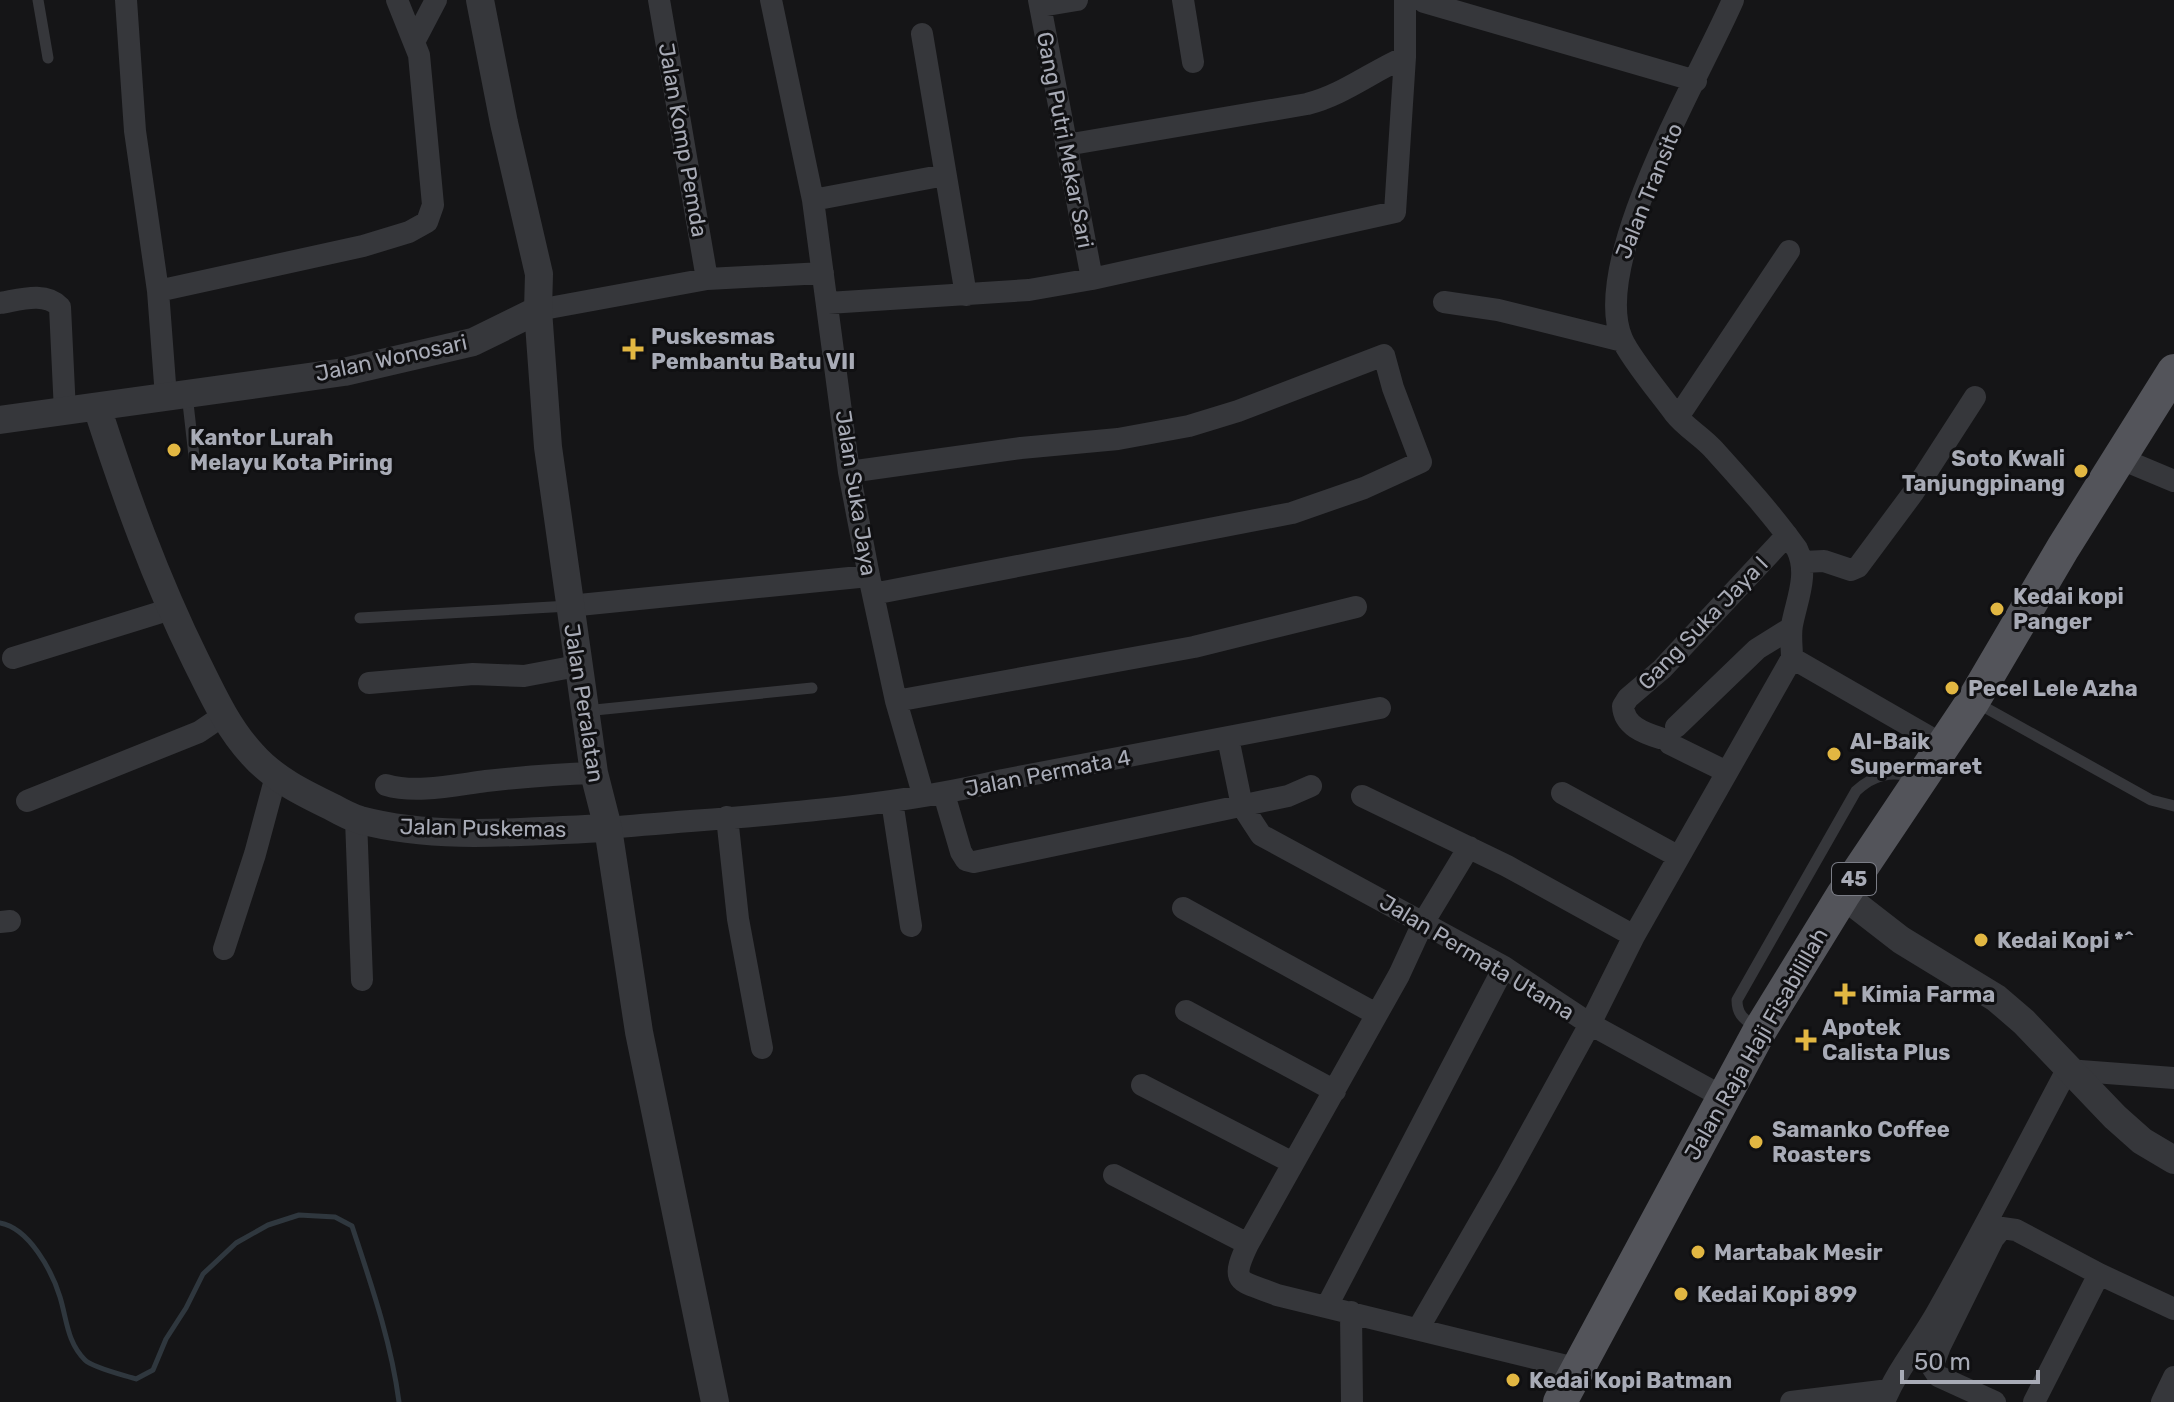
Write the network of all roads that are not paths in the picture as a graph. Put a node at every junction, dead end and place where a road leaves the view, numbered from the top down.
1 (38, 0) edge
2 (126, 0) edge
3 (397, 0) edge
4 (436, 0) edge
5 (480, 0) edge
6 (659, 0) edge
7 (771, 0) edge
8 (1077, 0) edge
9 (1183, 0) edge
10 (1733, 0) edge
11 (1414, 1) edge
12 (1040, 3) edge
13 (922, 34) dead end
14 (414, 42) junction
15 (1405, 57) junction
16 (48, 58) dead end
17 (1193, 62) dead end
18 (1696, 81) junction
19 (1066, 145) junction
20 (945, 175) junction
21 (813, 200) junction
22 (1789, 251) dead end
23 (823, 273) junction
24 (707, 279) junction
25 (1092, 279) junction
26 (158, 291) junction
27 (966, 295) junction
28 (1444, 302) dead end
29 (0, 303) edge
30 (828, 303) junction
31 (538, 310) junction
32 (1623, 341) junction
33 (2174, 371) edge
34 (176, 395) junction
35 (1975, 397) dead end
36 (97, 407) junction
37 (65, 412) junction
38 (1678, 417) junction
39 (0, 420) edge
40 (2119, 458) junction
41 (195, 465) dead end
42 (849, 472) junction
43 (2174, 481) edge
44 (1787, 535) junction
45 (1803, 562) junction
46 (871, 585) junction
47 (569, 606) junction
48 (1356, 607) dead end
49 (171, 609) junction
50 (360, 618) dead end
51 (1791, 628) junction
52 (13, 658) dead end
53 (1792, 658) junction
54 (577, 666) junction
55 (369, 683) dead end
56 (812, 688) dead end
57 (896, 701) junction
58 (1973, 701) junction
59 (1380, 708) dead end
60 (584, 711) junction
61 (224, 715) junction
62 (1669, 737) junction
63 (1228, 738) junction
64 (1943, 745) junction
65 (1727, 772) junction
66 (594, 773) junction
67 (276, 776) junction
68 (1919, 781) junction
69 (386, 785) dead end
70 (1311, 786) dead end
71 (1562, 793) dead end
72 (933, 794) junction
73 (1362, 796) dead end
74 (27, 801) dead end
75 (892, 801) junction
76 (1242, 806) junction
77 (2174, 806) edge
78 (727, 817) junction
79 (356, 819) junction
80 (608, 828) junction
81 (1469, 847) junction
82 (1679, 857) junction
83 (1843, 895) junction
84 (1183, 908) dead end
85 (1423, 923) junction
86 (911, 926) dead end
87 (1634, 936) junction
88 (224, 949) dead end
89 (1504, 967) junction
90 (362, 980) dead end
91 (1186, 1011) dead end
92 (1376, 1014) junction
93 (1590, 1024) junction
94 (1760, 1030) junction
95 (762, 1048) dead end
96 (2067, 1070) junction
97 (2174, 1078) edge
98 (1142, 1085) dead end
99 (1335, 1091) junction
100 (1723, 1097) junction
101 (2174, 1160) edge
102 (1293, 1163) junction
103 (1114, 1175) dead end
104 (1248, 1244) junction
105 (2099, 1274) junction
106 (1327, 1306) junction
107 (2174, 1309) edge
108 (1351, 1312) junction
109 (1418, 1329) junction
110 (1579, 1369) junction
111 (2174, 1377) edge
112 (1886, 1396) edge
113 (715, 1402) edge
114 (1352, 1402) edge
115 (1560, 1402) edge
116 (1791, 1402) edge
117 (1995, 1402) edge
118 (2034, 1402) edge
119 (2162, 1402) edge

1 - 16 lane
2 - 26 street
3 - 14 street
4 - 14 street
5 - 31 street, Jalan Peralatan
6 - 24 street, Jalan Komp Pemda
7 - 21 street, Jalan Suka Jaya
8 - 12 street
9 - 17 street
10 - 18 street, Jalan Transito
11 - 15 street
11 - 18 street
12 - 19 street, Gang Putri Mekar Sari
13 - 20 street
14 - 26 street
15 - 19 street
15 - 25 street
18 - 32 street, Jalan Transito
19 - 25 street, Gang Putri Mekar Sari
20 - 21 street
20 - 27 street
21 - 23 street, Jalan Suka Jaya
22 - 38 street
23 - 24 street, Jalan Wonosari
23 - 30 street, Jalan Suka Jaya
24 - 31 street, Jalan Wonosari
25 - 27 street
26 - 34 street
27 - 30 street
28 - 32 street
29 - 37 street
30 - 42 street, Jalan Suka Jaya
31 - 34 street, Jalan Wonosari
31 - 47 street, Jalan Peralatan
32 - 38 street, Jalan Transito
33 - 40 main road, Jalan Raja Haji Fisabilillah / 45
34 - 36 street, Jalan Wonosari
34 - 41 lane
35 - 45 street
36 - 37 street, Jalan Wonosari
36 - 49 street, Jalan Puskemas
37 - 39 street, Jalan Wonosari
38 - 44 street, Jalan Transito
40 - 43 street
40 - 58 main road, Jalan Raja Haji Fisabilillah / 45
42 - 46 street, Jalan Suka Jaya
42 - 46 street
44 - 45 street, Jalan Transito
44 - 62 street, Gang Suka Jaya I
45 - 51 street
46 - 47 street
46 - 57 street, Jalan Suka Jaya
47 - 50 lane
47 - 54 street, Jalan Peralatan
48 - 57 street
49 - 52 street
49 - 61 street, Jalan Puskemas
51 - 53 street
51 - 62 street
53 - 64 street
53 - 65 street
54 - 55 street
54 - 60 street, Jalan Peralatan
56 - 60 lane
57 - 72 street, Jalan Suka Jaya
58 - 64 main road, Jalan Raja Haji Fisabilillah / 45
58 - 77 lane
59 - 63 street, Jalan Permata 4
60 - 66 street, Jalan Peralatan
61 - 67 street, Jalan Puskemas
61 - 74 street
62 - 65 street
63 - 72 street, Jalan Permata 4
63 - 76 street
64 - 68 main road, Jalan Raja Haji Fisabilillah / 45
65 - 82 street
66 - 69 street
66 - 80 street, Jalan Peralatan
67 - 79 street, Jalan Puskemas
67 - 88 street
68 - 83 main road, Jalan Raja Haji Fisabilillah / 45
68 - 94 lane
70 - 76 street, Jalan Permata 4
71 - 82 street
72 - 75 street, Jalan Puskemas
72 - 76 street, Jalan Permata 4
73 - 81 street
75 - 78 street, Jalan Puskemas
75 - 86 street
76 - 85 street, Jalan Permata Utama
78 - 80 street, Jalan Puskemas
78 - 95 street
79 - 80 street, Jalan Puskemas
79 - 90 street
80 - 113 street, Jalan Peralatan
81 - 85 street
81 - 87 street
82 - 87 street
83 - 94 main road, Jalan Raja Haji Fisabilillah / 45
83 - 96 street
84 - 92 street
85 - 89 street, Jalan Permata Utama
85 - 92 street
87 - 93 street
89 - 93 street, Jalan Permata Utama
89 - 106 street
91 - 99 street
92 - 99 street
93 - 100 street, Jalan Permata Utama
93 - 109 street
94 - 100 main road, Jalan Raja Haji Fisabilillah / 45
96 - 97 street
96 - 101 street
96 - 112 street
98 - 102 street
99 - 102 street
100 - 110 main road, Jalan Raja Haji Fisabilillah / 45
102 - 104 street
103 - 104 street
104 - 106 street
105 - 107 street
105 - 117 street
105 - 118 street
106 - 108 street
108 - 109 street
108 - 114 street
109 - 110 street
110 - 115 main road, Jalan Raja Haji Fisabilillah / 45
111 - 119 street
112 - 116 street

